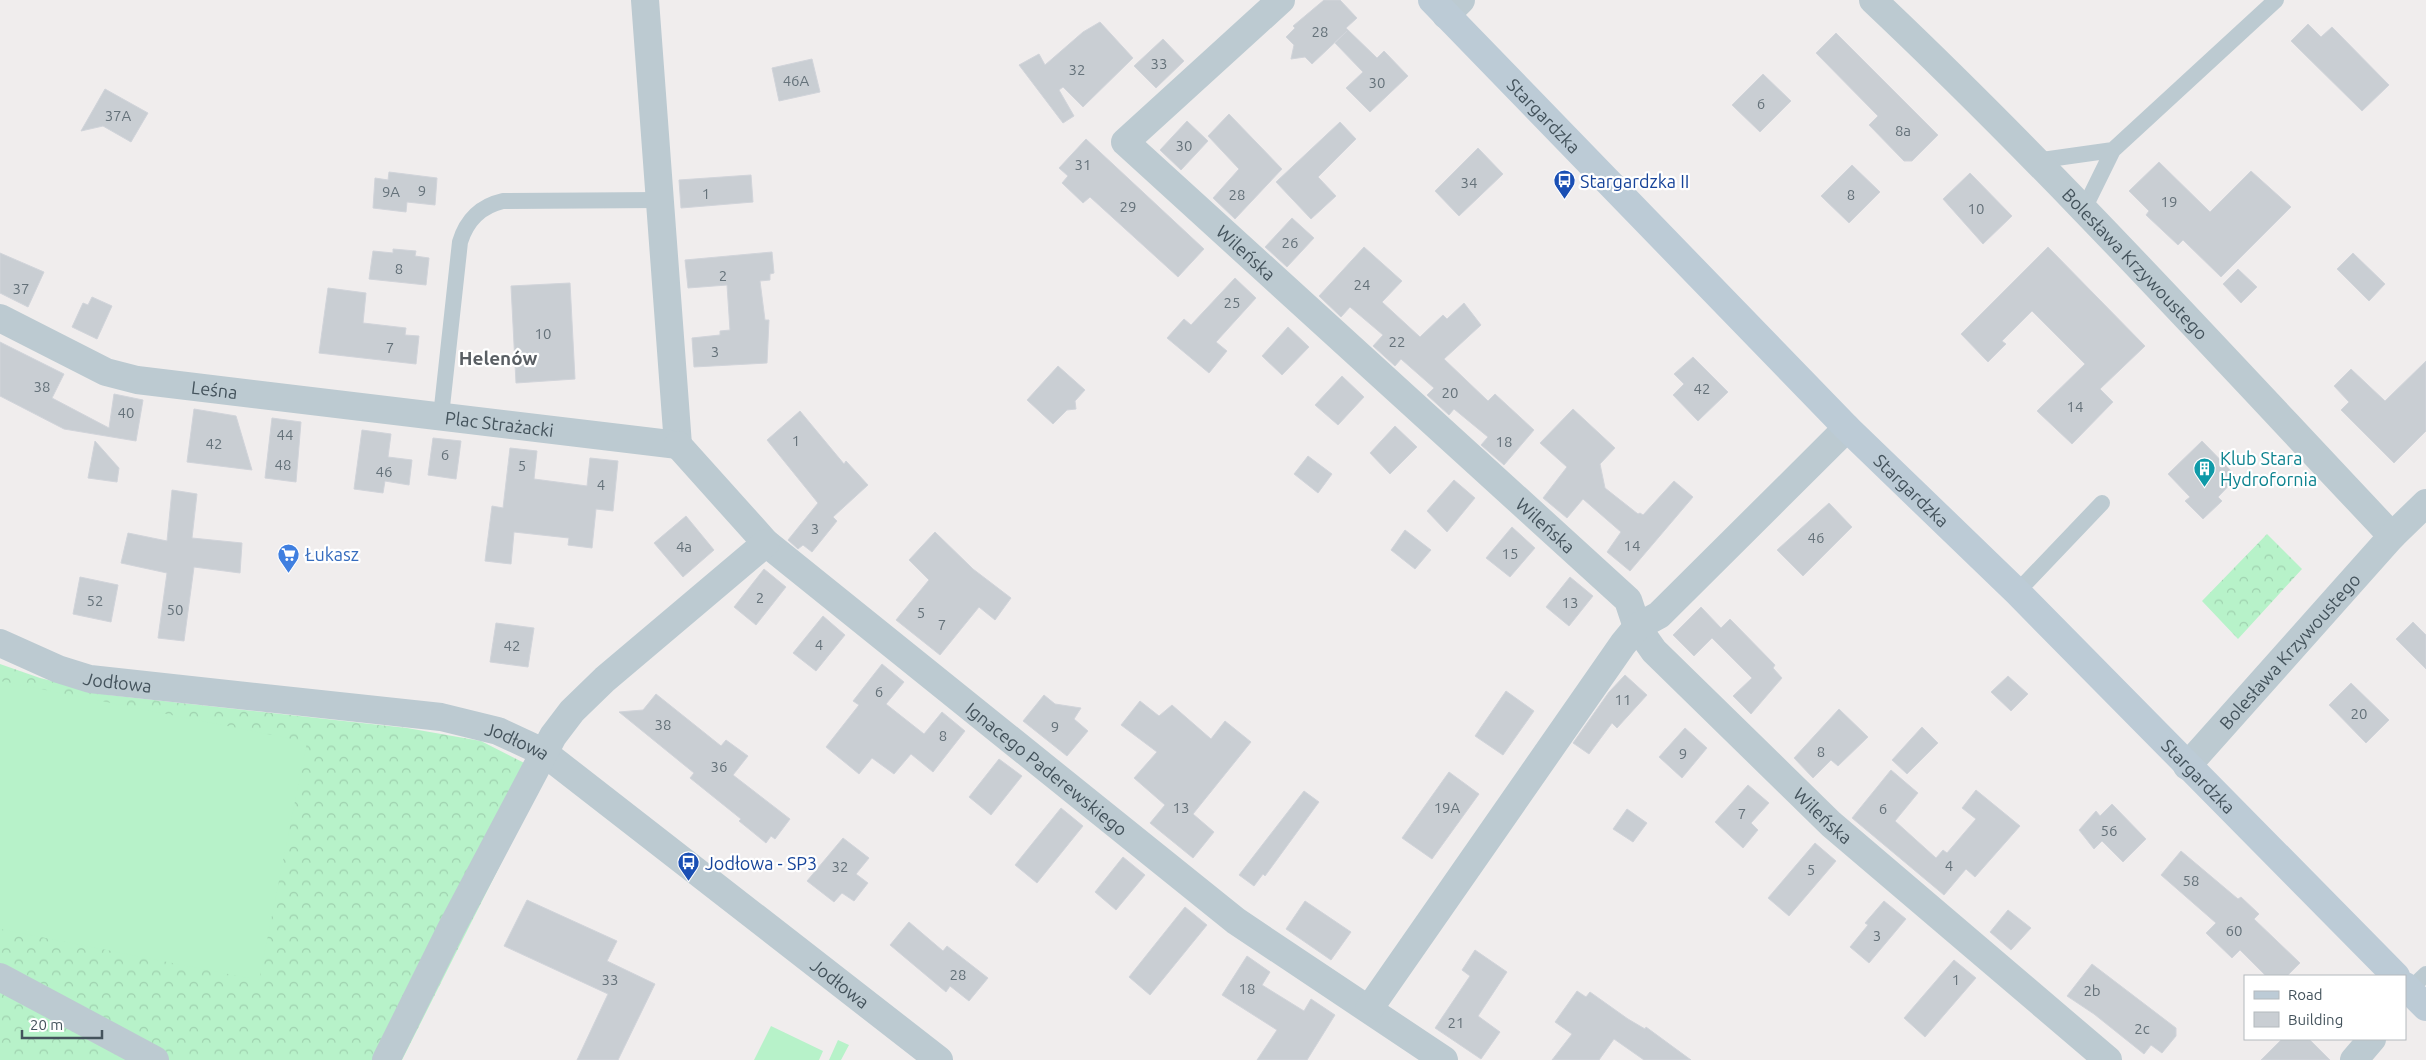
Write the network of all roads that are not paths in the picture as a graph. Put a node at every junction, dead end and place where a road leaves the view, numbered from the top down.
1 (645, 0) edge
2 (1281, 0) edge
3 (1873, 0) edge
4 (2276, 0) edge
5 (1446, 5) edge
6 (2113, 150) junction
7 (2035, 161) junction
8 (661, 200) junction
9 (2084, 209) junction
10 (0, 318) edge
11 (441, 416) junction
12 (1847, 428) junction
13 (678, 446) junction
14 (2426, 502) edge
15 (2102, 503) dead end
16 (2392, 536) junction
17 (766, 543) junction
18 (2017, 592) junction
19 (1637, 627) junction
20 (0, 642) edge
21 (543, 752) junction
22 (2187, 766) junction
23 (2398, 975) edge
24 (0, 977) edge
25 (1369, 1009) junction
26 (2371, 1040) edge
27 (156, 1060) edge
28 (386, 1060) edge
29 (939, 1060) edge
30 (1444, 1060) edge
31 (2108, 1060) edge
32 (2354, 1060) edge

1 - 8 street
2 - 19 street, Wileńska
3 - 7 street, Bolesława Krzywoustego
4 - 6 lane
5 - 12 street, Stargardzka
6 - 7 lane
6 - 9 lane
7 - 9 street, Bolesława Krzywoustego
8 - 11 lane, Plac Strażacki
8 - 13 street
9 - 16 street, Bolesława Krzywoustego
10 - 11 street, Leśna
11 - 13 street, Plac Strażacki
12 - 18 street, Stargardzka
12 - 19 street
13 - 17 street, Ignacego Paderewskiego
14 - 16 street, Bolesława Krzywoustego
15 - 18 lane
16 - 22 street, Bolesława Krzywoustego
17 - 21 street
17 - 25 street, Ignacego Paderewskiego
18 - 22 street, Stargardzka
19 - 25 street
19 - 31 street, Wileńska
20 - 21 street, Jodłowa
21 - 28 street
21 - 29 street, Jodłowa
22 - 23 street, Stargardzka
24 - 27 street
25 - 30 street, Ignacego Paderewskiego
26 - 32 street

